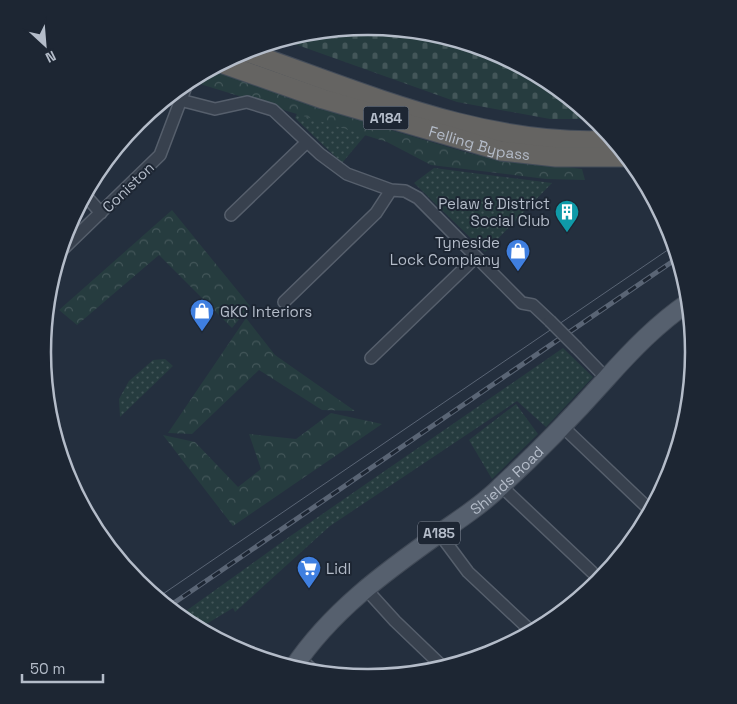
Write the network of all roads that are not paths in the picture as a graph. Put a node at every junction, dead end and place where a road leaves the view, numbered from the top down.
1 (257, 55) edge
2 (231, 67) edge
3 (181, 97) edge
4 (180, 100) junction
5 (604, 140) edge
6 (307, 142) junction
7 (619, 158) edge
8 (391, 190) junction
9 (90, 201) edge
10 (101, 213) junction
11 (231, 215) dead end
12 (72, 241) edge
13 (476, 257) junction
14 (284, 302) dead end
15 (682, 307) edge
16 (371, 358) dead end
17 (607, 379) junction
18 (562, 426) junction
19 (501, 486) junction
20 (646, 506) edge
21 (439, 533) junction
22 (592, 572) dead end
23 (365, 588) junction
24 (527, 627) edge
25 (298, 661) edge
26 (437, 661) edge

1 - 5 highway, Felling Bypass / A184
2 - 7 highway, Felling Bypass / A184
3 - 4 street, Coniston
4 - 6 street
4 - 10 street, Coniston
6 - 8 street
6 - 11 street
8 - 13 street
8 - 14 street
9 - 10 street
10 - 12 street, Coniston
13 - 16 street
13 - 17 street, bridge
15 - 17 main road, Shields Road / A185
17 - 18 main road, Shields Road / A185
18 - 19 main road, Shields Road / A185
18 - 20 street
19 - 21 main road, Shields Road / A185
19 - 22 street
21 - 23 main road, Shields Road / A185
21 - 24 street
23 - 25 main road, Shields Road / A185
23 - 26 street

